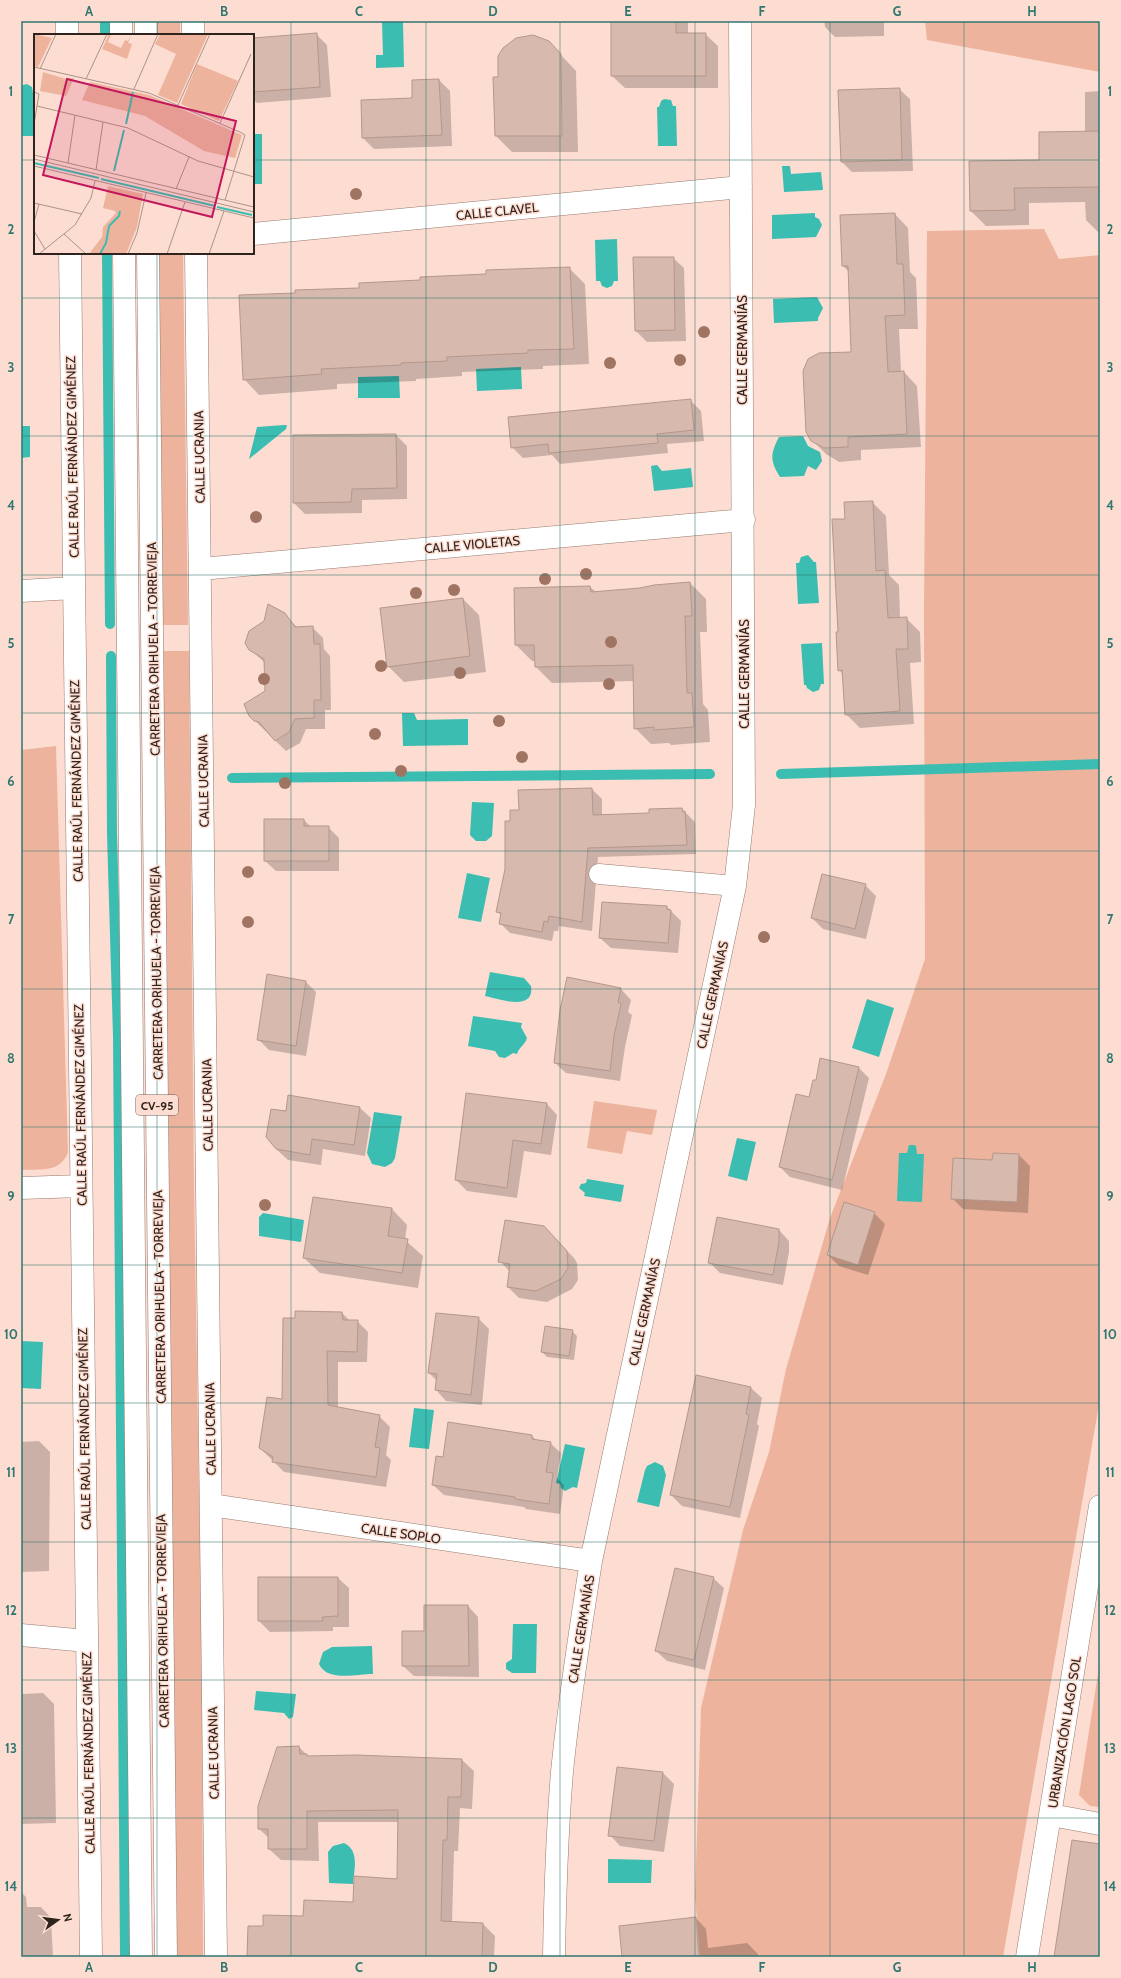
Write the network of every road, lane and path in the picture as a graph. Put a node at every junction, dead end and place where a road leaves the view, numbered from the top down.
1 (67, 21) edge
2 (121, 21) edge
3 (146, 21) edge
4 (193, 21) edge
5 (740, 21) edge
6 (67, 34) edge
7 (121, 34) edge
8 (146, 34) edge
9 (193, 34) edge
10 (741, 187) junction
11 (254, 234) edge
12 (70, 254) edge
13 (124, 254) edge
14 (148, 254) edge
15 (196, 254) edge
16 (744, 520) junction
17 (201, 569) junction
18 (74, 588) junction
19 (21, 591) edge
20 (599, 874) dead end
21 (735, 886) junction
22 (81, 1186) junction
23 (21, 1188) edge
24 (211, 1505) junction
25 (1100, 1506) edge
26 (591, 1561) junction
27 (21, 1635) edge
28 (87, 1641) junction
29 (1051, 1815) junction
30 (1100, 1824) edge
31 (91, 1957) edge
32 (141, 1957) edge
33 (166, 1957) edge
34 (216, 1957) edge
35 (554, 1957) edge
36 (1027, 1957) edge

1 - 6 street
2 - 7 street
3 - 8 street
4 - 9 street
5 - 10 street, CALLE GERMANÍAS
10 - 11 street, CALLE CLAVEL
10 - 16 street, CALLE GERMANÍAS
12 - 18 street, CALLE RAÚL FERNÁNDEZ GIMÉNEZ
13 - 32 street, CARRETERA ORIHUELA - TORREVIEJA / CV-95
14 - 33 street, CARRETERA ORIHUELA - TORREVIEJA / CV-95
15 - 17 street, CALLE UCRANIA
16 - 17 street, CALLE VIOLETAS
16 - 21 street, CALLE GERMANÍAS
17 - 24 street, CALLE UCRANIA
18 - 19 street
18 - 22 street, CALLE RAÚL FERNÁNDEZ GIMÉNEZ
20 - 21 lane
21 - 26 street, CALLE GERMANÍAS
22 - 23 street
22 - 28 street, CALLE RAÚL FERNÁNDEZ GIMÉNEZ
24 - 26 street, CALLE SOPLO
24 - 34 street, CALLE UCRANIA
25 - 29 street, URBANIZACIÓN LAGO SOL
26 - 35 street, CALLE GERMANÍAS
27 - 28 street
28 - 31 street, CALLE RAÚL FERNÁNDEZ GIMÉNEZ
29 - 30 street
29 - 36 street, URBANIZACIÓN LAGO SOL

